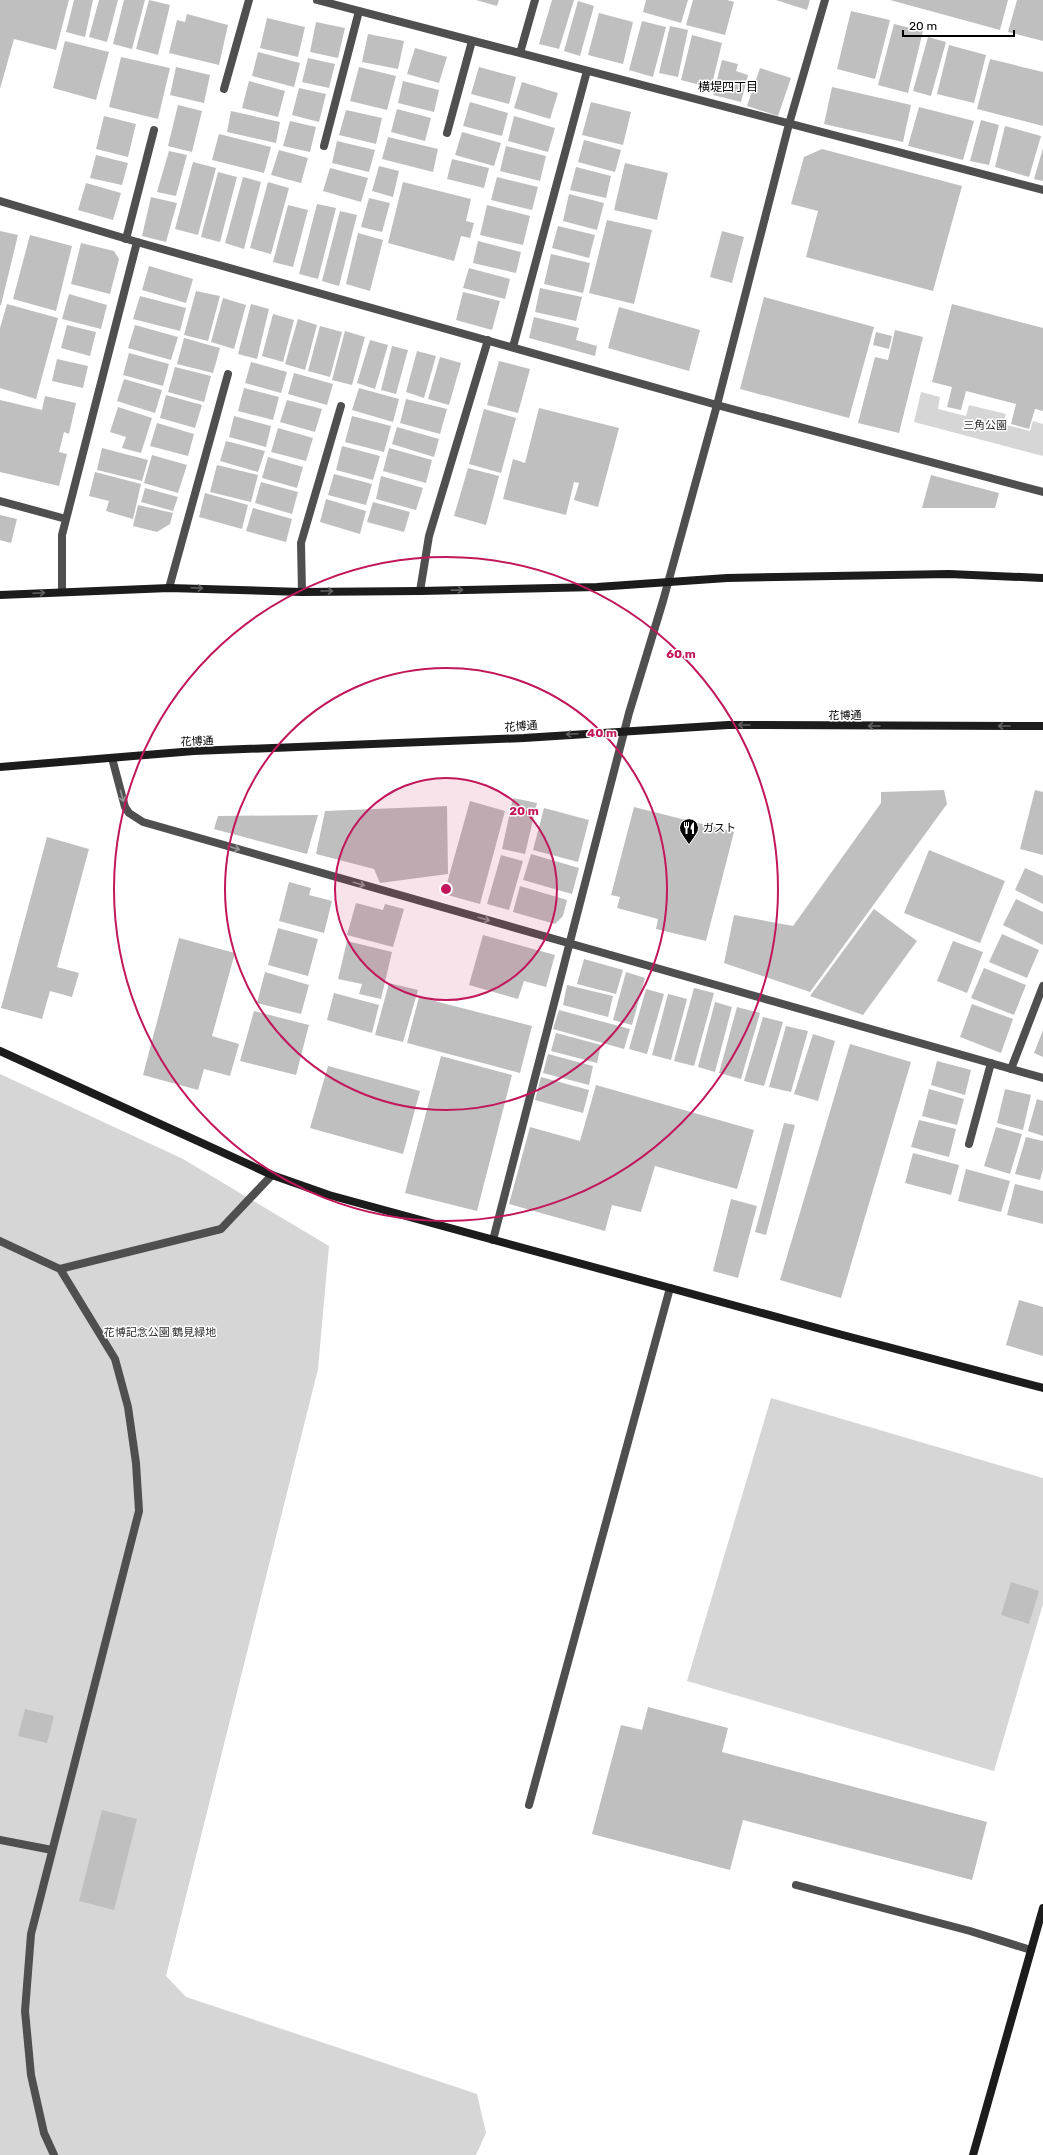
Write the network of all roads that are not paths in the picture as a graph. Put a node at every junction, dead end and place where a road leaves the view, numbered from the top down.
1 (249, 0) edge
2 (317, 0) edge
3 (535, 0) edge
4 (825, 0) edge
5 (359, 11) junction
6 (472, 41) junction
7 (520, 54) junction
8 (587, 71) junction
9 (224, 89) dead end
10 (789, 124) junction
11 (154, 130) dead end
12 (447, 133) dead end
13 (324, 146) dead end
14 (1043, 190) edge
15 (0, 201) edge
16 (126, 239) junction
17 (137, 242) junction
18 (488, 340) junction
19 (513, 348) junction
20 (228, 374) dead end
21 (717, 405) junction
22 (341, 406) dead end
23 (1043, 492) edge
24 (0, 502) edge
25 (66, 520) junction
26 (1043, 578) edge
27 (668, 581) junction
28 (169, 588) junction
29 (420, 591) junction
30 (62, 592) junction
31 (302, 592) junction
32 (0, 595) edge
33 (1043, 726) edge
34 (625, 731) junction
35 (112, 758) junction
36 (0, 767) edge
37 (569, 943) junction
38 (1043, 986) edge
39 (0, 1051) edge
40 (991, 1063) junction
41 (1011, 1069) junction
42 (1043, 1078) edge
43 (970, 1144) dead end
44 (272, 1175) junction
45 (493, 1240) junction
46 (0, 1241) edge
47 (60, 1269) junction
48 (670, 1288) junction
49 (1043, 1388) edge
50 (529, 1805) dead end
51 (0, 1840) edge
52 (52, 1850) junction
53 (796, 1885) dead end
54 (1043, 1908) edge
55 (1031, 1950) junction
56 (54, 2155) edge
57 (973, 2155) edge

1 - 9 street
2 - 5 street
3 - 7 street
4 - 10 street
5 - 6 street
5 - 13 street
6 - 7 street
6 - 12 street
7 - 8 street
8 - 10 street
8 - 19 street
10 - 14 street
10 - 21 street
11 - 16 street
15 - 16 street
16 - 17 street
17 - 18 street
17 - 25 street
18 - 19 street
18 - 29 street
19 - 21 street
20 - 28 street
21 - 23 street
21 - 27 street
22 - 31 street
24 - 25 street
25 - 30 street
26 - 27 street
29 -> 27 street
27 - 34 street
28 - 30 street
28 -> 31 street
31 -> 29 street
32 -> 30 street
33 -> 34 street, 花博通
34 -> 35 street, 花博通
34 - 37 street
35 - 36 street, 花博通
35 -> 37 street
37 - 40 street
37 - 45 street
38 - 41 street
39 - 44 street
40 - 41 street
40 - 43 street
41 - 42 street
44 - 45 street
44 - 47 street
45 - 48 street
46 - 47 street
47 - 52 street
48 - 49 street
48 - 50 street
51 - 52 street
52 - 56 street
53 - 55 street
54 - 55 street
55 - 57 street

